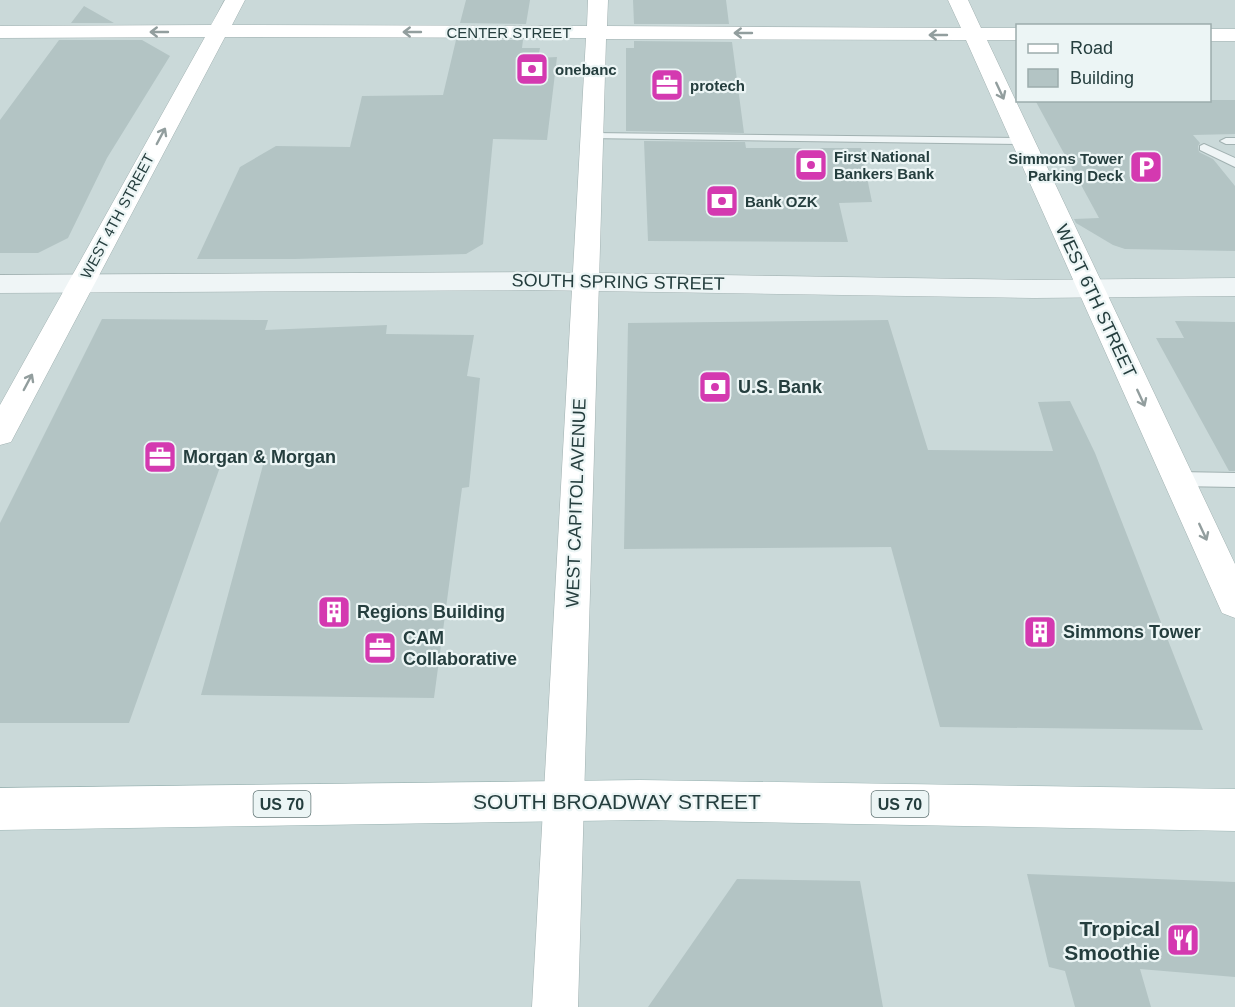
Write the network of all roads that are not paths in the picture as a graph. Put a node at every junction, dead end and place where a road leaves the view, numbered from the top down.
1 (235, 0) edge
2 (598, 0) edge
3 (958, 0) edge
4 (218, 31) junction
5 (0, 32) edge
6 (597, 32) junction
7 (974, 34) junction
8 (1016, 34) edge
9 (1211, 35) edge
10 (1235, 35) edge
11 (592, 136) junction
12 (1023, 141) junction
13 (1204, 148) dead end
14 (1235, 163) edge
15 (584, 281) junction
16 (0, 284) edge
17 (80, 285) junction
18 (1235, 287) edge
19 (1090, 288) junction
20 (0, 433) edge
21 (1178, 479) junction
22 (1235, 480) edge
23 (1235, 602) edge
24 (565, 801) junction
25 (0, 809) edge
26 (1235, 810) edge
27 (555, 1007) edge

1 - 4 street, WEST 4TH STREET
2 - 6 street, WEST CAPITOL AVENUE
3 - 7 street, WEST 6TH STREET
4 -> 5 street, CENTER STREET
6 -> 4 street, CENTER STREET
17 -> 4 street, WEST 4TH STREET
7 -> 6 street, CENTER STREET
6 - 11 street, WEST CAPITOL AVENUE
7 - 8 street, CENTER STREET
7 -> 12 street, WEST 6TH STREET
9 - 10 street
11 - 12 lane
11 - 15 street, WEST CAPITOL AVENUE
12 - 19 street, WEST 6TH STREET
13 - 14 lane
15 - 17 street, SOUTH SPRING STREET
15 - 19 street, SOUTH SPRING STREET
15 - 24 street, WEST CAPITOL AVENUE
16 - 17 street, SOUTH SPRING STREET
20 -> 17 street, WEST 4TH STREET
18 - 19 street, SOUTH SPRING STREET
19 -> 21 street, WEST 6TH STREET
21 - 22 lane
21 -> 23 street, WEST 6TH STREET
24 - 25 street, SOUTH BROADWAY STREET / US 70
24 - 26 street, SOUTH BROADWAY STREET / US 70
24 - 27 street, WEST CAPITOL AVENUE

